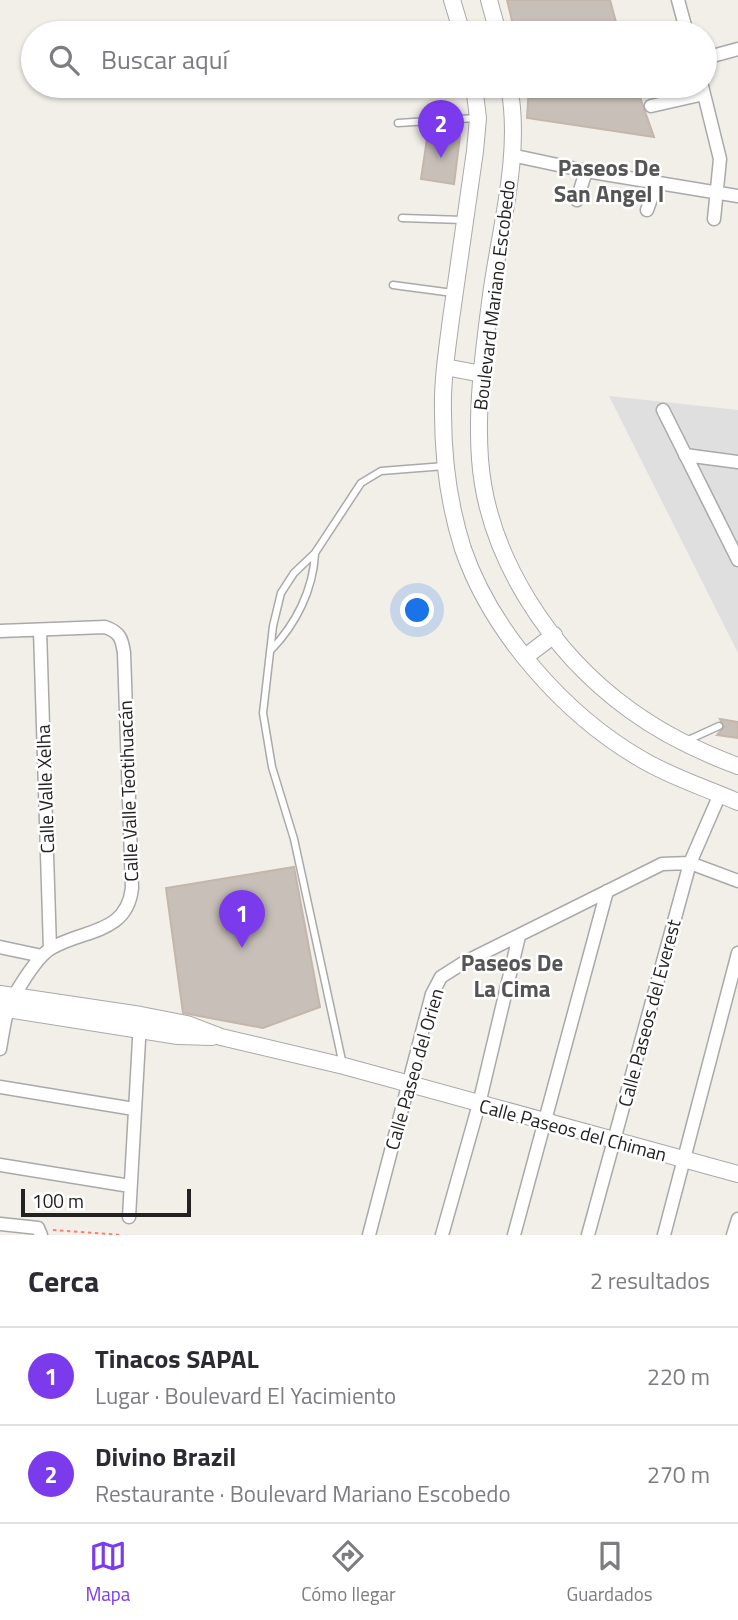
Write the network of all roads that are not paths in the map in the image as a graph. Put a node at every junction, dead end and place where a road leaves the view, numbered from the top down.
1 (452, 0) edge
2 (489, 0) edge
3 (678, 0) edge
4 (458, 21) edge
5 (495, 21) edge
6 (684, 21) edge
7 (738, 49) edge
8 (717, 55) edge
9 (476, 98) edge
10 (511, 98) edge
11 (677, 98) edge
12 (705, 98) edge
13 (651, 106) dead end
14 (478, 118) junction
15 (398, 123) dead end
16 (511, 155) junction
17 (586, 171) junction
18 (657, 182) junction
19 (716, 191) junction
20 (738, 196) edge
21 (577, 200) dead end
22 (647, 210) dead end
23 (402, 218) dead end
24 (714, 219) dead end
25 (465, 220) junction
26 (393, 285) dead end
27 (455, 293) junction
28 (445, 367) junction
29 (482, 374) junction
30 (663, 410) dead end
31 (685, 455) junction
32 (738, 462) edge
33 (445, 466) junction
34 (315, 553) junction
35 (738, 560) edge
36 (40, 630) junction
37 (0, 631) edge
38 (554, 635) junction
39 (270, 651) junction
40 (525, 657) junction
41 (719, 726) dead end
42 (683, 742) junction
43 (738, 766) edge
44 (720, 794) junction
45 (738, 802) edge
46 (691, 863) junction
47 (738, 881) edge
48 (607, 891) junction
49 (519, 936) junction
50 (0, 947) edge
51 (46, 953) junction
52 (738, 953) edge
53 (6, 1002) edge
54 (140, 1022) junction
55 (0, 1049) edge
56 (344, 1066) junction
57 (409, 1084) junction
58 (0, 1087) edge
59 (479, 1104) junction
60 (134, 1109) junction
61 (545, 1122) junction
62 (615, 1140) junction
63 (682, 1160) junction
64 (0, 1165) edge
65 (738, 1174) edge
66 (130, 1186) junction
67 (129, 1217) dead end
68 (738, 1219) edge
69 (0, 1224) edge
70 (40, 1231) edge
71 (369, 1235) edge
72 (442, 1235) edge
73 (514, 1235) edge
74 (588, 1235) edge
75 (664, 1235) edge
76 (733, 1235) edge

1 - 4 street
2 - 5 street
3 - 6 street
7 - 8 street
9 - 14 street, Boulevard Mariano Escobedo
10 - 16 street, Boulevard Mariano Escobedo
11 - 13 street
12 - 19 street
14 - 15 lane
14 - 25 street, Boulevard Mariano Escobedo
16 - 17 street
16 - 29 street, Boulevard Mariano Escobedo
17 - 18 street
17 - 21 street
18 - 19 street
18 - 22 street
19 - 20 street
19 - 24 street
23 - 25 lane
25 - 27 street, Boulevard Mariano Escobedo
26 - 27 lane
27 - 28 street, Boulevard Mariano Escobedo
28 - 29 street
28 - 33 street, Boulevard Mariano Escobedo
29 - 38 street, Boulevard Mariano Escobedo
30 - 31 street
31 - 32 street
31 - 35 street
33 - 34 lane
33 - 40 street, Boulevard Mariano Escobedo
34 - 39 lane
34 - 39 lane
36 - 37 street, Calle Valle Teotihuacán
36 - 51 street, Calle Valle Xelha
36 - 51 street, Calle Valle Teotihuacán
38 - 40 street
38 - 42 street, Boulevard Mariano Escobedo
39 - 56 lane
40 - 44 street, Boulevard Mariano Escobedo
41 - 42 lane
42 - 43 street, Boulevard Mariano Escobedo
44 - 45 street, Boulevard Mariano Escobedo
44 - 46 street, Calle Paseos del Everest
46 - 47 street, Calle Paseo del Orien
46 - 48 street, Calle Paseo del Orien
46 - 62 street, Calle Paseos del Everest
48 - 49 street, Calle Paseo del Orien
48 - 61 street
49 - 57 street, Calle Paseo del Orien
49 - 59 street
50 - 51 street
51 - 53 street
52 - 63 street
53 - 54 street, Calle Paseos del Chiman
53 - 55 street
54 - 56 street, Calle Paseos del Chiman
54 - 60 street
56 - 57 street, Calle Paseos del Chiman
57 - 59 street, Calle Paseos del Chiman
57 - 71 street, Calle Paseo del Orien
58 - 60 street
59 - 61 street, Calle Paseos del Chiman
59 - 72 street
60 - 66 street
61 - 62 street, Calle Paseos del Chiman
61 - 73 street
62 - 63 street, Calle Paseos del Chiman
62 - 74 street, Calle Paseos del Everest
63 - 65 street, Calle Paseos del Chiman
63 - 75 street
64 - 66 street
66 - 67 street
68 - 76 street
69 - 70 street

